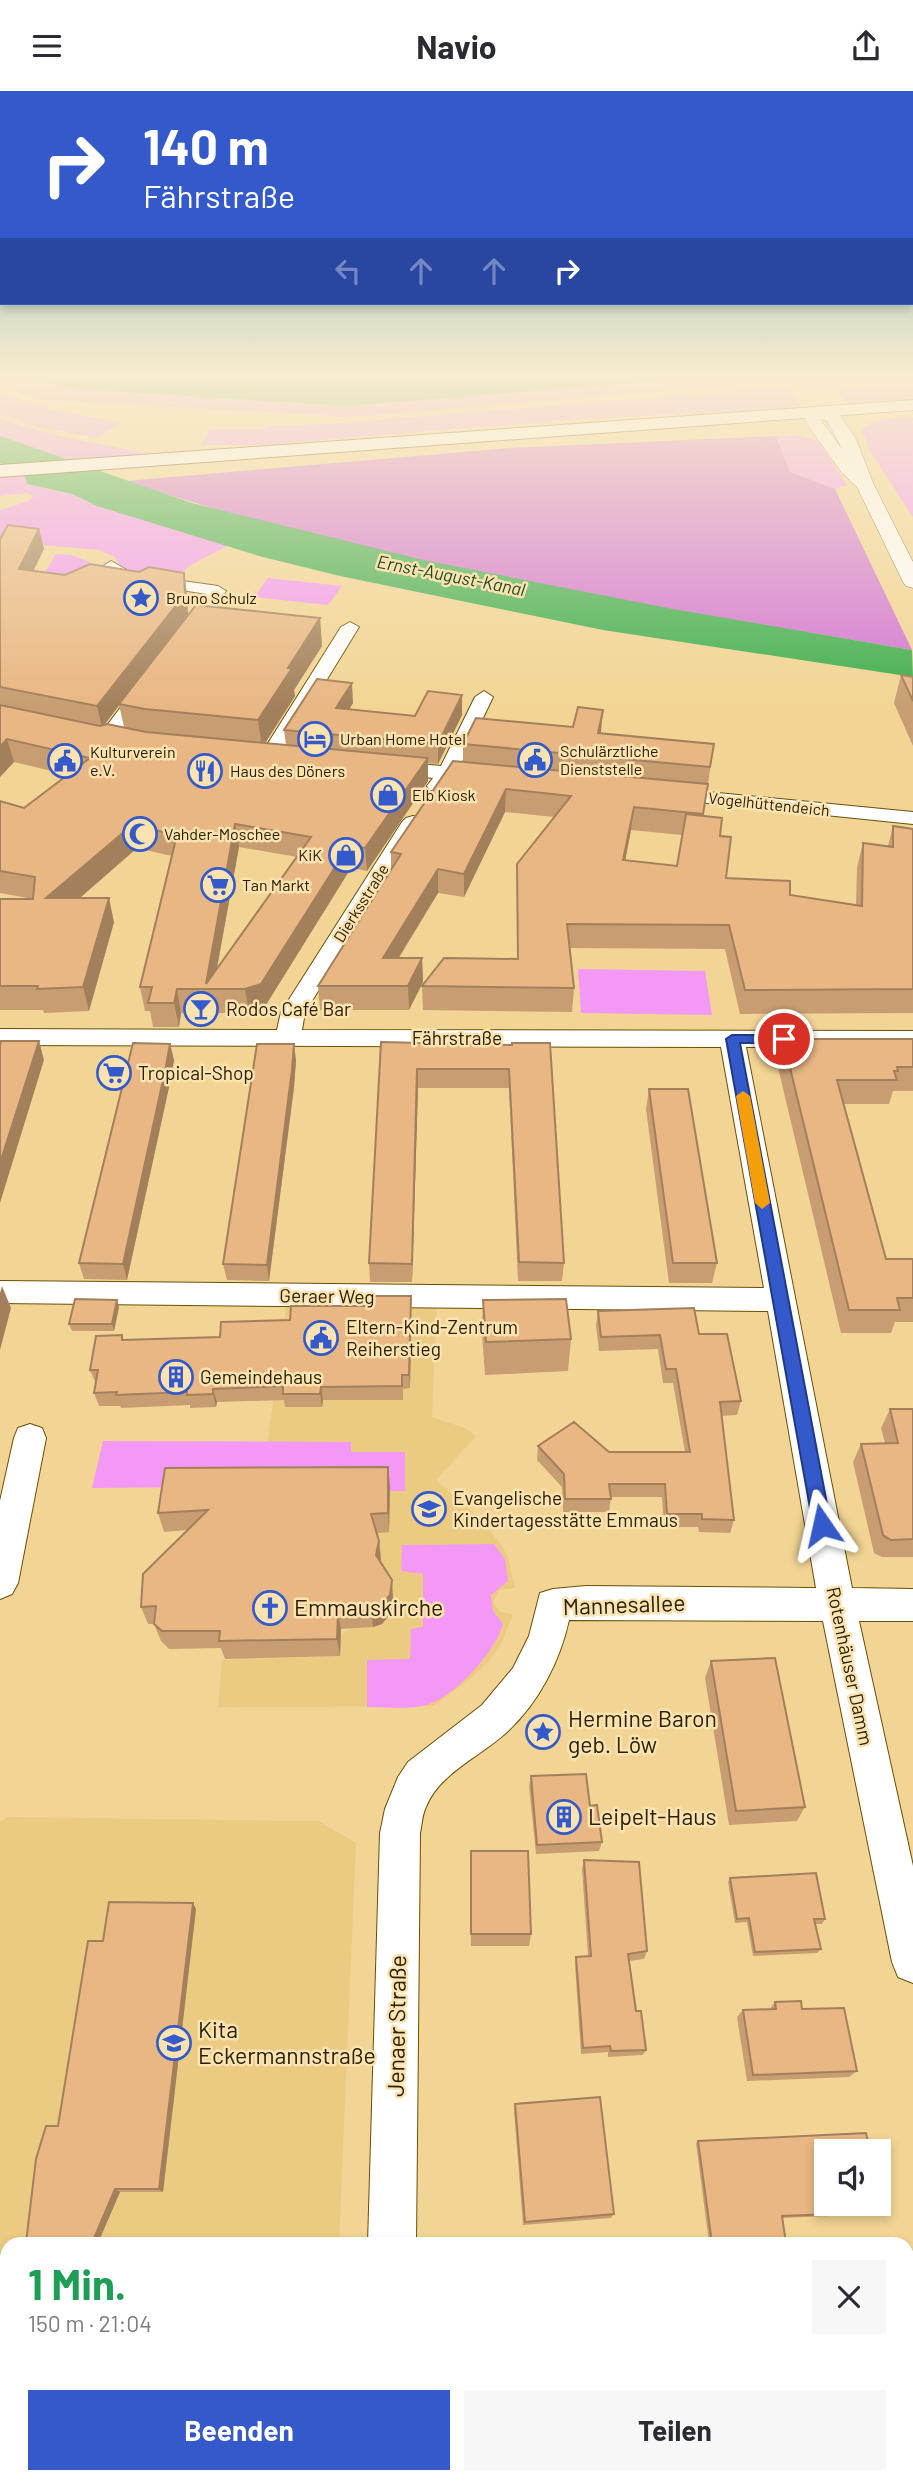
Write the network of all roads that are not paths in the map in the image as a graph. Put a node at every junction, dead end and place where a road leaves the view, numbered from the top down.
1 (865, 485) edge
2 (111, 566) edge
3 (913, 582) edge
4 (194, 622) junction
5 (221, 625) edge
6 (340, 635) dead end
7 (170, 655) edge
8 (153, 677) edge
9 (484, 697) dead end
10 (129, 744) edge
11 (297, 759) edge
12 (365, 765) edge
13 (446, 773) junction
14 (500, 778) edge
15 (650, 792) edge
16 (913, 818) edge
17 (0, 1037) edge
18 (288, 1037) junction
19 (732, 1039) junction
20 (913, 1039) edge
21 (0, 1292) edge
22 (780, 1300) junction
23 (30, 1438) dead end
24 (0, 1583) edge
25 (837, 1603) junction
26 (913, 1605) edge
27 (403, 1810) joint
28 (913, 1962) edge
29 (392, 2237) edge

1 - 3 street
2 - 4 street
4 - 5 street
4 - 7 street
6 - 11 street
8 - 10 street
9 - 13 street, Dierksstraße
12 - 13 street
13 - 14 street
13 - 18 street, Dierksstraße
15 - 16 street, Vogelhüttendeich
17 - 18 street, Fährstraße
18 - 19 street, Fährstraße
19 - 20 street, Fährstraße
19 - 22 street, Rotenhäuser Damm
21 - 22 street, Geraer Weg
22 - 25 street, Rotenhäuser Damm
23 - 24 street
25 - 26 street, Mannesallee
25 - 27 street, Mannesallee
25 - 28 street, Rotenhäuser Damm
27 - 29 street, Jenaer Straße

